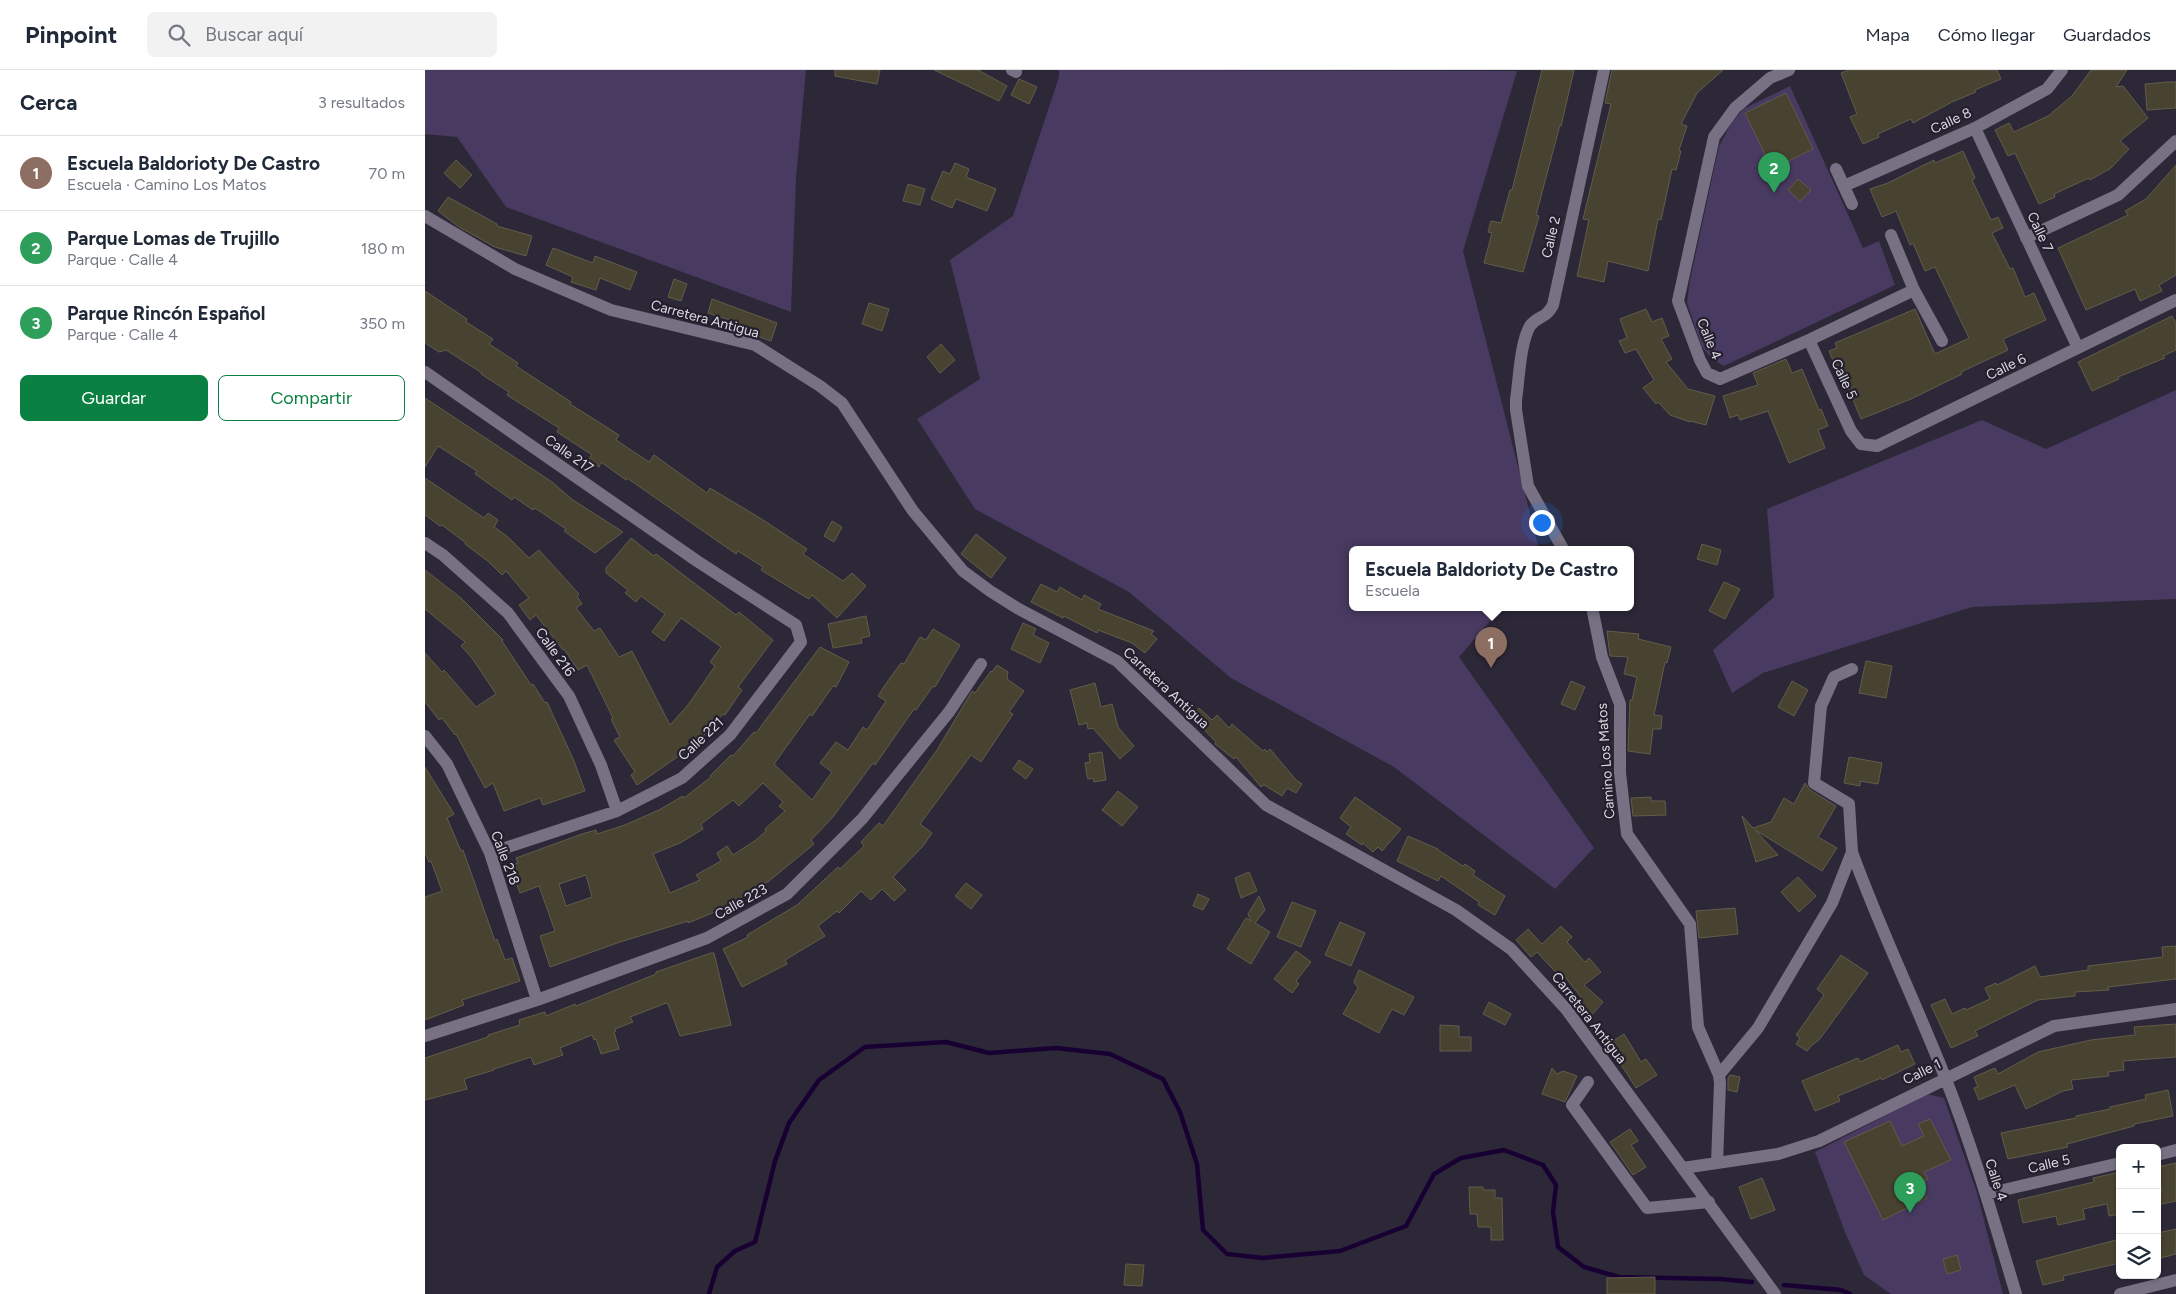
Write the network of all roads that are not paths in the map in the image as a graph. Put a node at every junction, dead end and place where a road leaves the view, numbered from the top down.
1 (1604, 70) edge
2 (1789, 70) edge
3 (2062, 70) edge
4 (1768, 74) edge
5 (1975, 128) junction
6 (2176, 141) edge
7 (1836, 169) dead end
8 (1844, 186) junction
9 (1852, 204) dead end
10 (425, 216) edge
11 (1891, 235) dead end
12 (2026, 238) junction
13 (1914, 290) junction
14 (2176, 300) edge
15 (1809, 340) junction
16 (1942, 341) dead end
17 (2078, 348) junction
18 (425, 372) edge
19 (1851, 431) joint
20 (425, 542) edge
21 (1561, 546) edge
22 (697, 561) joint
23 (1593, 611) edge
24 (981, 664) dead end
25 (1851, 669) dead end
26 (425, 736) edge
27 (617, 811) junction
28 (1852, 852) junction
29 (490, 853) junction
30 (537, 1000) junction
31 (2176, 1009) edge
32 (425, 1036) edge
33 (1719, 1075) junction
34 (1945, 1077) junction
35 (1588, 1082) dead end
36 (2176, 1150) edge
37 (2161, 1153) edge
38 (1717, 1163) junction
39 (2116, 1164) edge
40 (1683, 1168) junction
41 (1986, 1194) junction
42 (1709, 1202) junction
43 (2176, 1280) edge
44 (1775, 1294) edge
45 (2016, 1294) edge
46 (2120, 1294) edge

1 - 21 street, Calle 2
2 - 4 street, Calle 4
3 - 5 street, Calle 8
4 - 15 street, Calle 4
5 - 8 street, Calle 8
5 - 12 street, Calle 7
6 - 12 street
7 - 8 street
8 - 9 street
10 - 40 street, Carretera Antigua
11 - 13 street
12 - 17 street, Calle 7
13 - 15 street, Calle 4
13 - 16 street
14 - 17 street, Calle 6
15 - 19 street, Calle 5
17 - 19 street, Calle 6
18 - 22 street, Calle 217
20 - 27 street, Calle 216
22 - 27 street, Calle 221
23 - 33 street, Camino Los Matos
24 - 30 street, Calle 223
25 - 28 street
26 - 29 street, Calle 218
27 - 29 street, Calle 221
28 - 33 street
28 - 34 street, Calle 4
29 - 30 street, Calle 218
30 - 32 street, Calle 223
31 - 34 street, Calle 1
33 - 38 street, Camino Los Matos
34 - 38 street, Calle 1
34 - 41 street, Calle 4
35 - 42 street
36 - 37 street
38 - 40 street, Calle 1
39 - 41 street, Calle 5
40 - 42 street, Carretera Antigua
41 - 45 street, Calle 4
42 - 44 street, Carretera Antigua
43 - 46 street

